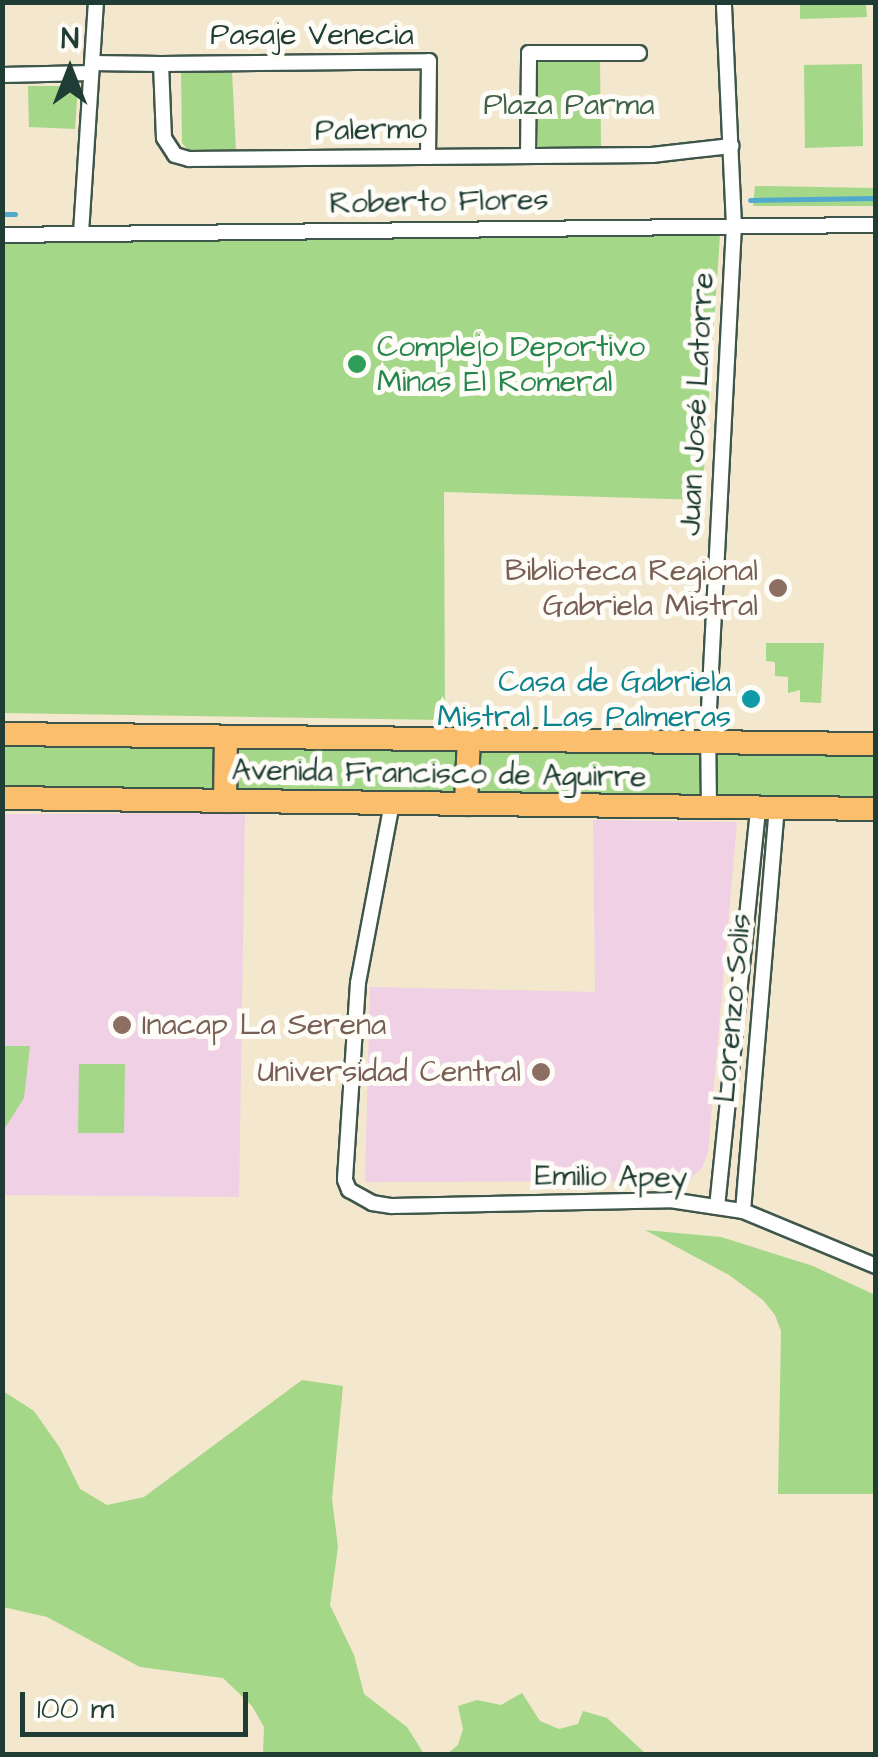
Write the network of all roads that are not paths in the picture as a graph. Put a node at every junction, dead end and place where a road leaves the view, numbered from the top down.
1 (96, 2) edge
2 (724, 2) edge
3 (639, 53) dead end
4 (161, 64) junction
5 (92, 68) junction
6 (2, 75) edge
7 (731, 146) junction
8 (528, 156) junction
9 (428, 157) junction
10 (876, 225) edge
11 (734, 226) junction
12 (81, 233) junction
13 (2, 235) edge
14 (2, 734) edge
15 (226, 736) junction
16 (469, 739) junction
17 (708, 742) junction
18 (876, 744) edge
19 (2, 798) edge
20 (224, 801) junction
21 (392, 803) junction
22 (466, 804) junction
23 (709, 808) junction
24 (768, 808) junction
25 (876, 808) edge
26 (717, 1208) junction
27 (744, 1212) junction
28 (876, 1266) edge

1 - 5 street
2 - 7 street, Juan José Latorre
3 - 8 street
4 - 5 street
4 - 9 street, Palermo
4 - 9 street, Pasaje Venecia
5 - 6 street
5 - 12 street
7 - 8 street, Palermo
7 - 11 street, Juan José Latorre
8 - 9 street, Palermo
10 - 11 street, Roberto Flores
11 - 12 street, Roberto Flores
11 - 17 street, Juan José Latorre
12 - 13 street, Roberto Flores
14 - 15 main road, Avenida Francisco de Aguirre
15 - 16 main road, Avenida Francisco de Aguirre
15 - 20 main road
16 - 17 main road, Avenida Francisco de Aguirre
16 - 22 main road
17 - 18 main road, Avenida Francisco de Aguirre
17 - 23 street, Juan José Latorre
19 - 20 main road, Avenida Francisco de Aguirre
20 - 21 main road, Avenida Francisco de Aguirre
21 - 22 main road, Avenida Francisco de Aguirre
21 - 26 street, Emilio Apey
22 - 23 main road, Avenida Francisco de Aguirre
23 - 24 main road, Avenida Francisco de Aguirre
24 - 25 main road, Avenida Francisco de Aguirre
24 - 26 street, Lorenzo Solis
24 - 27 street, Lorenzo Solis
26 - 27 street, Emilio Apey
27 - 28 street, Emilio Apey

